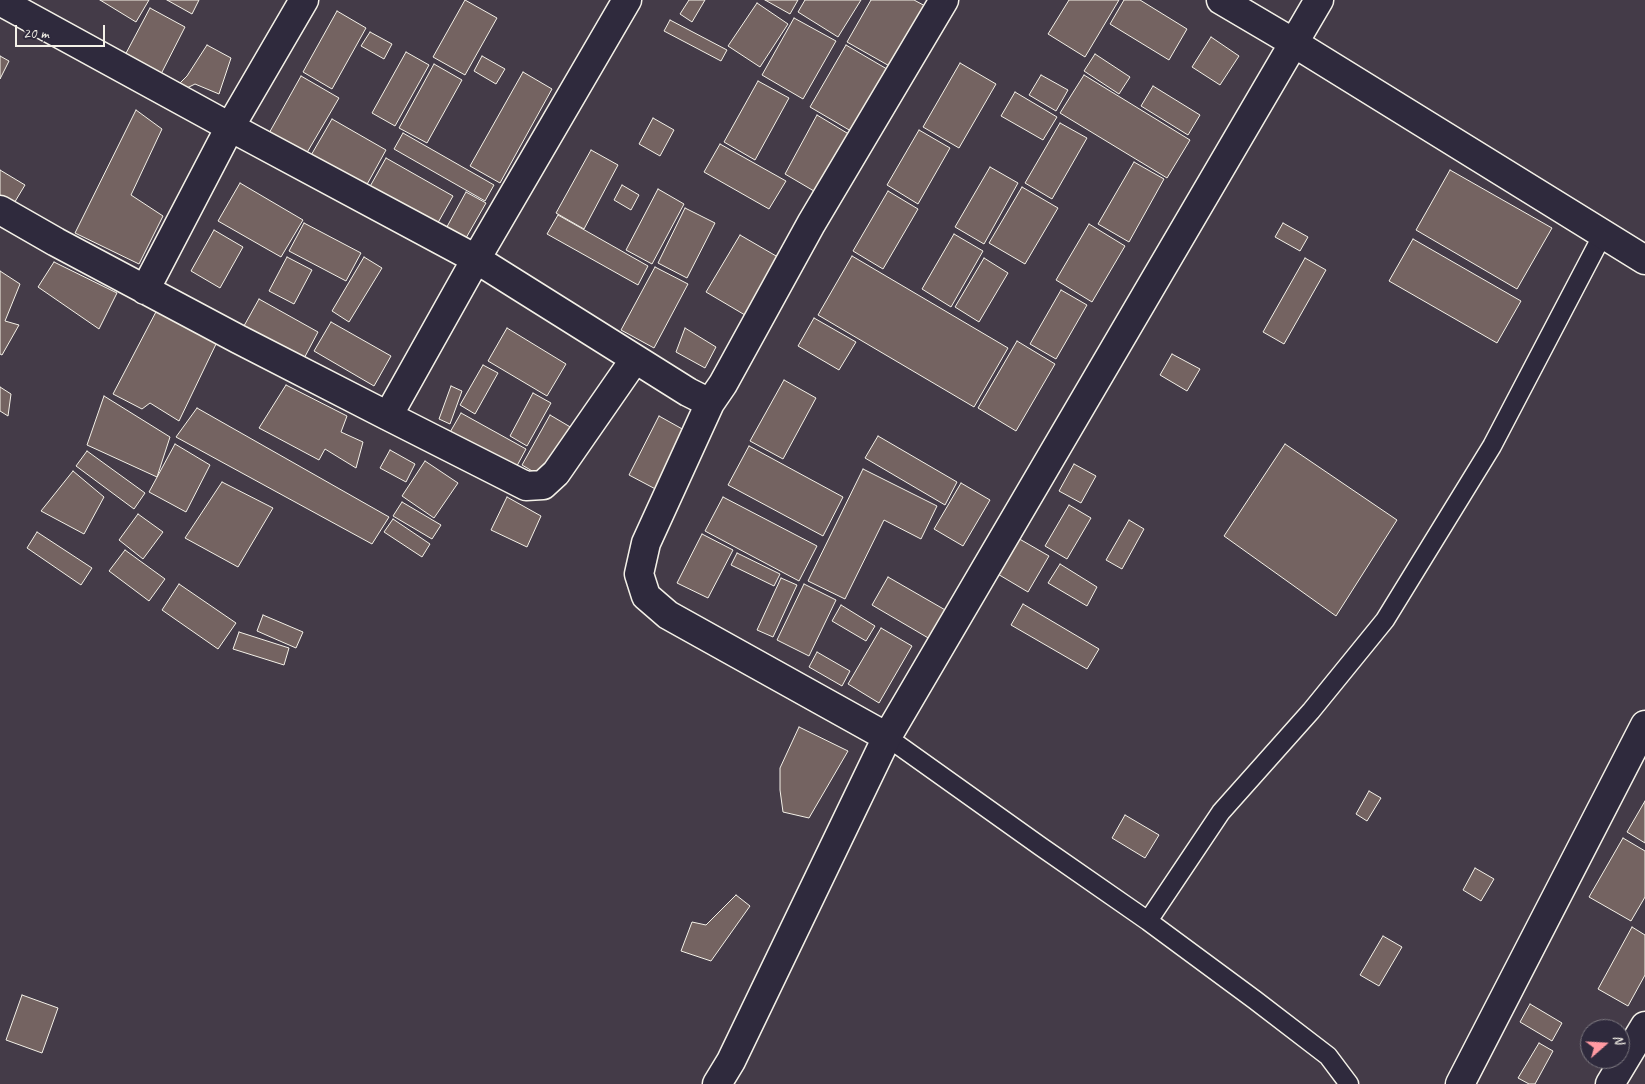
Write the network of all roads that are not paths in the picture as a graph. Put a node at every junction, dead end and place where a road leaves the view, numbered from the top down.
1 (304, 0) edge
2 (627, 0) edge
3 (944, 0) edge
4 (1221, 0) edge
5 (1319, 0) edge
6 (0, 1) edge
7 (1294, 43) junction
8 (230, 127) junction
9 (0, 210) edge
10 (1603, 234) junction
11 (476, 259) junction
12 (1645, 260) edge
13 (145, 290) junction
14 (635, 359) junction
15 (710, 403) junction
16 (388, 416) junction
17 (1645, 725) edge
18 (887, 737) junction
19 (1148, 921) junction
20 (1645, 1026) edge
21 (717, 1084) edge
22 (1349, 1084) edge
23 (1460, 1084) edge
24 (1610, 1084) edge

1 - 8 street
2 - 11 street
3 - 15 street
4 - 7 street
5 - 7 street
6 - 8 street
7 - 10 street
7 - 18 street
8 - 11 street
8 - 13 street
9 - 13 street
10 - 12 street
10 - 19 lane
11 - 14 street
11 - 16 street
13 - 16 street
14 - 15 street
14 - 16 street
15 - 18 street
17 - 23 street
18 - 19 lane
18 - 21 street
19 - 22 lane
20 - 24 street

